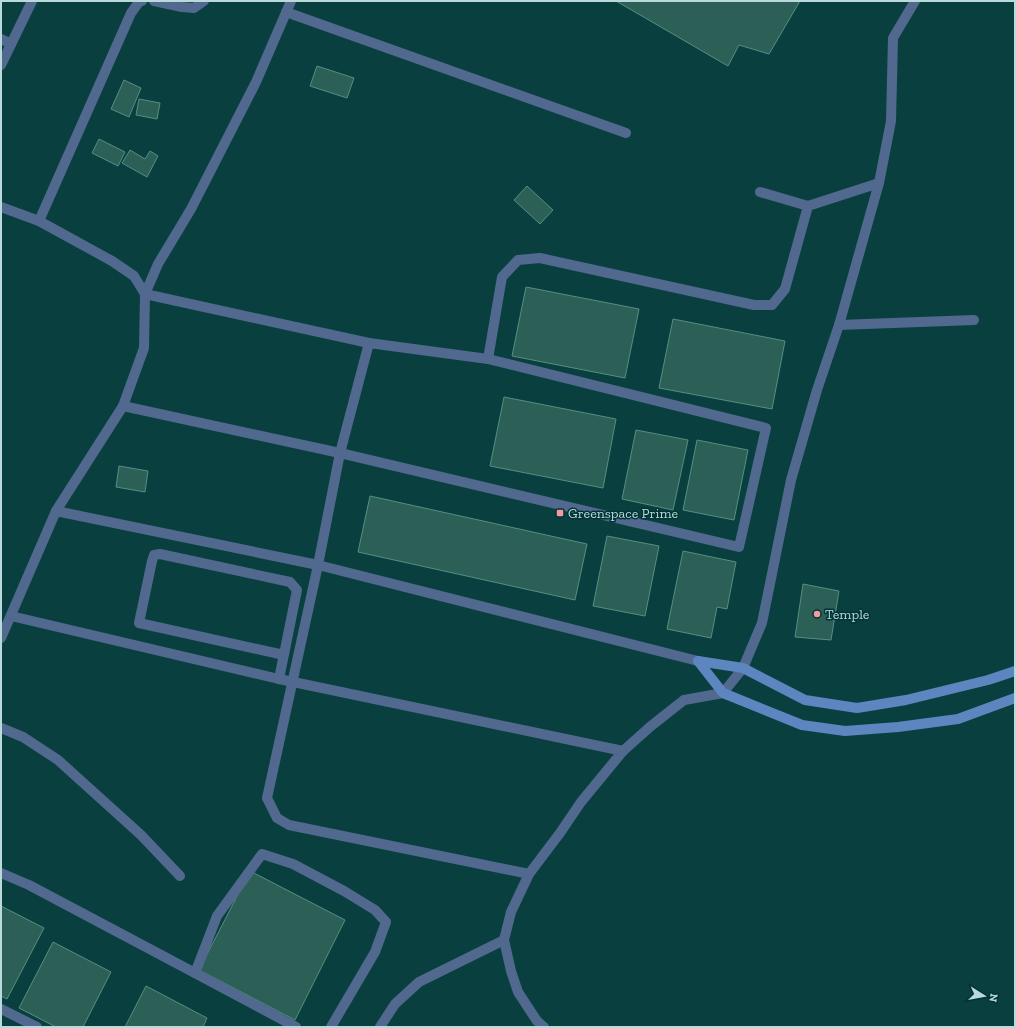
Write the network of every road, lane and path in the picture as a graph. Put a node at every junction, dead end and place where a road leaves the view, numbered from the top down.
1 (32, 1) edge
2 (142, 1) edge
3 (154, 1) edge
4 (204, 1) edge
5 (291, 1) edge
6 (916, 1) edge
7 (286, 12) junction
8 (1, 39) edge
9 (11, 44) junction
10 (1, 64) edge
11 (626, 133) dead end
12 (879, 184) junction
13 (760, 192) dead end
14 (808, 206) junction
15 (1, 207) edge
16 (39, 221) junction
17 (145, 294) junction
18 (974, 320) dead end
19 (839, 325) junction
20 (369, 343) junction
21 (488, 358) junction
22 (122, 406) junction
23 (340, 453) junction
24 (56, 512) junction
25 (318, 565) junction
26 (11, 616) junction
27 (1, 638) edge
28 (284, 655) junction
29 (698, 661) junction
30 (743, 668) junction
31 (1015, 671) edge
32 (279, 679) junction
33 (291, 682) junction
34 (724, 694) junction
35 (1015, 698) edge
36 (1, 728) edge
37 (623, 751) junction
38 (1, 873) edge
39 (530, 874) junction
40 (180, 876) dead end
41 (504, 940) junction
42 (195, 973) junction
43 (1, 1009) edge
44 (36, 1027) edge
45 (296, 1027) edge
46 (332, 1027) edge
47 (380, 1027) edge
48 (544, 1027) edge

1 - 9 street
2 - 16 street
3 - 4 street
5 - 7 street
6 - 12 street
7 - 11 street
7 - 17 street
8 - 9 street
9 - 10 street
12 - 14 street
12 - 19 street
13 - 14 street
14 - 21 street
15 - 16 street
16 - 17 street
17 - 20 street
17 - 22 street
18 - 19 street
19 - 30 street
20 - 21 street
20 - 23 street
21 - 23 street
22 - 23 street
22 - 24 street
23 - 25 street
24 - 25 street
24 - 26 street
25 - 29 street
25 - 33 street
26 - 27 street
26 - 32 street
28 - 28 street
28 - 32 street
29 - 30 main road
29 - 34 main road
30 - 31 main road
30 - 34 street
32 - 33 street
33 - 37 street
33 - 39 street
34 - 35 main road
34 - 37 street
36 - 40 street
37 - 39 street
38 - 42 street
39 - 41 street
41 - 47 street
41 - 48 street
42 - 45 street
42 - 46 street
43 - 44 street

